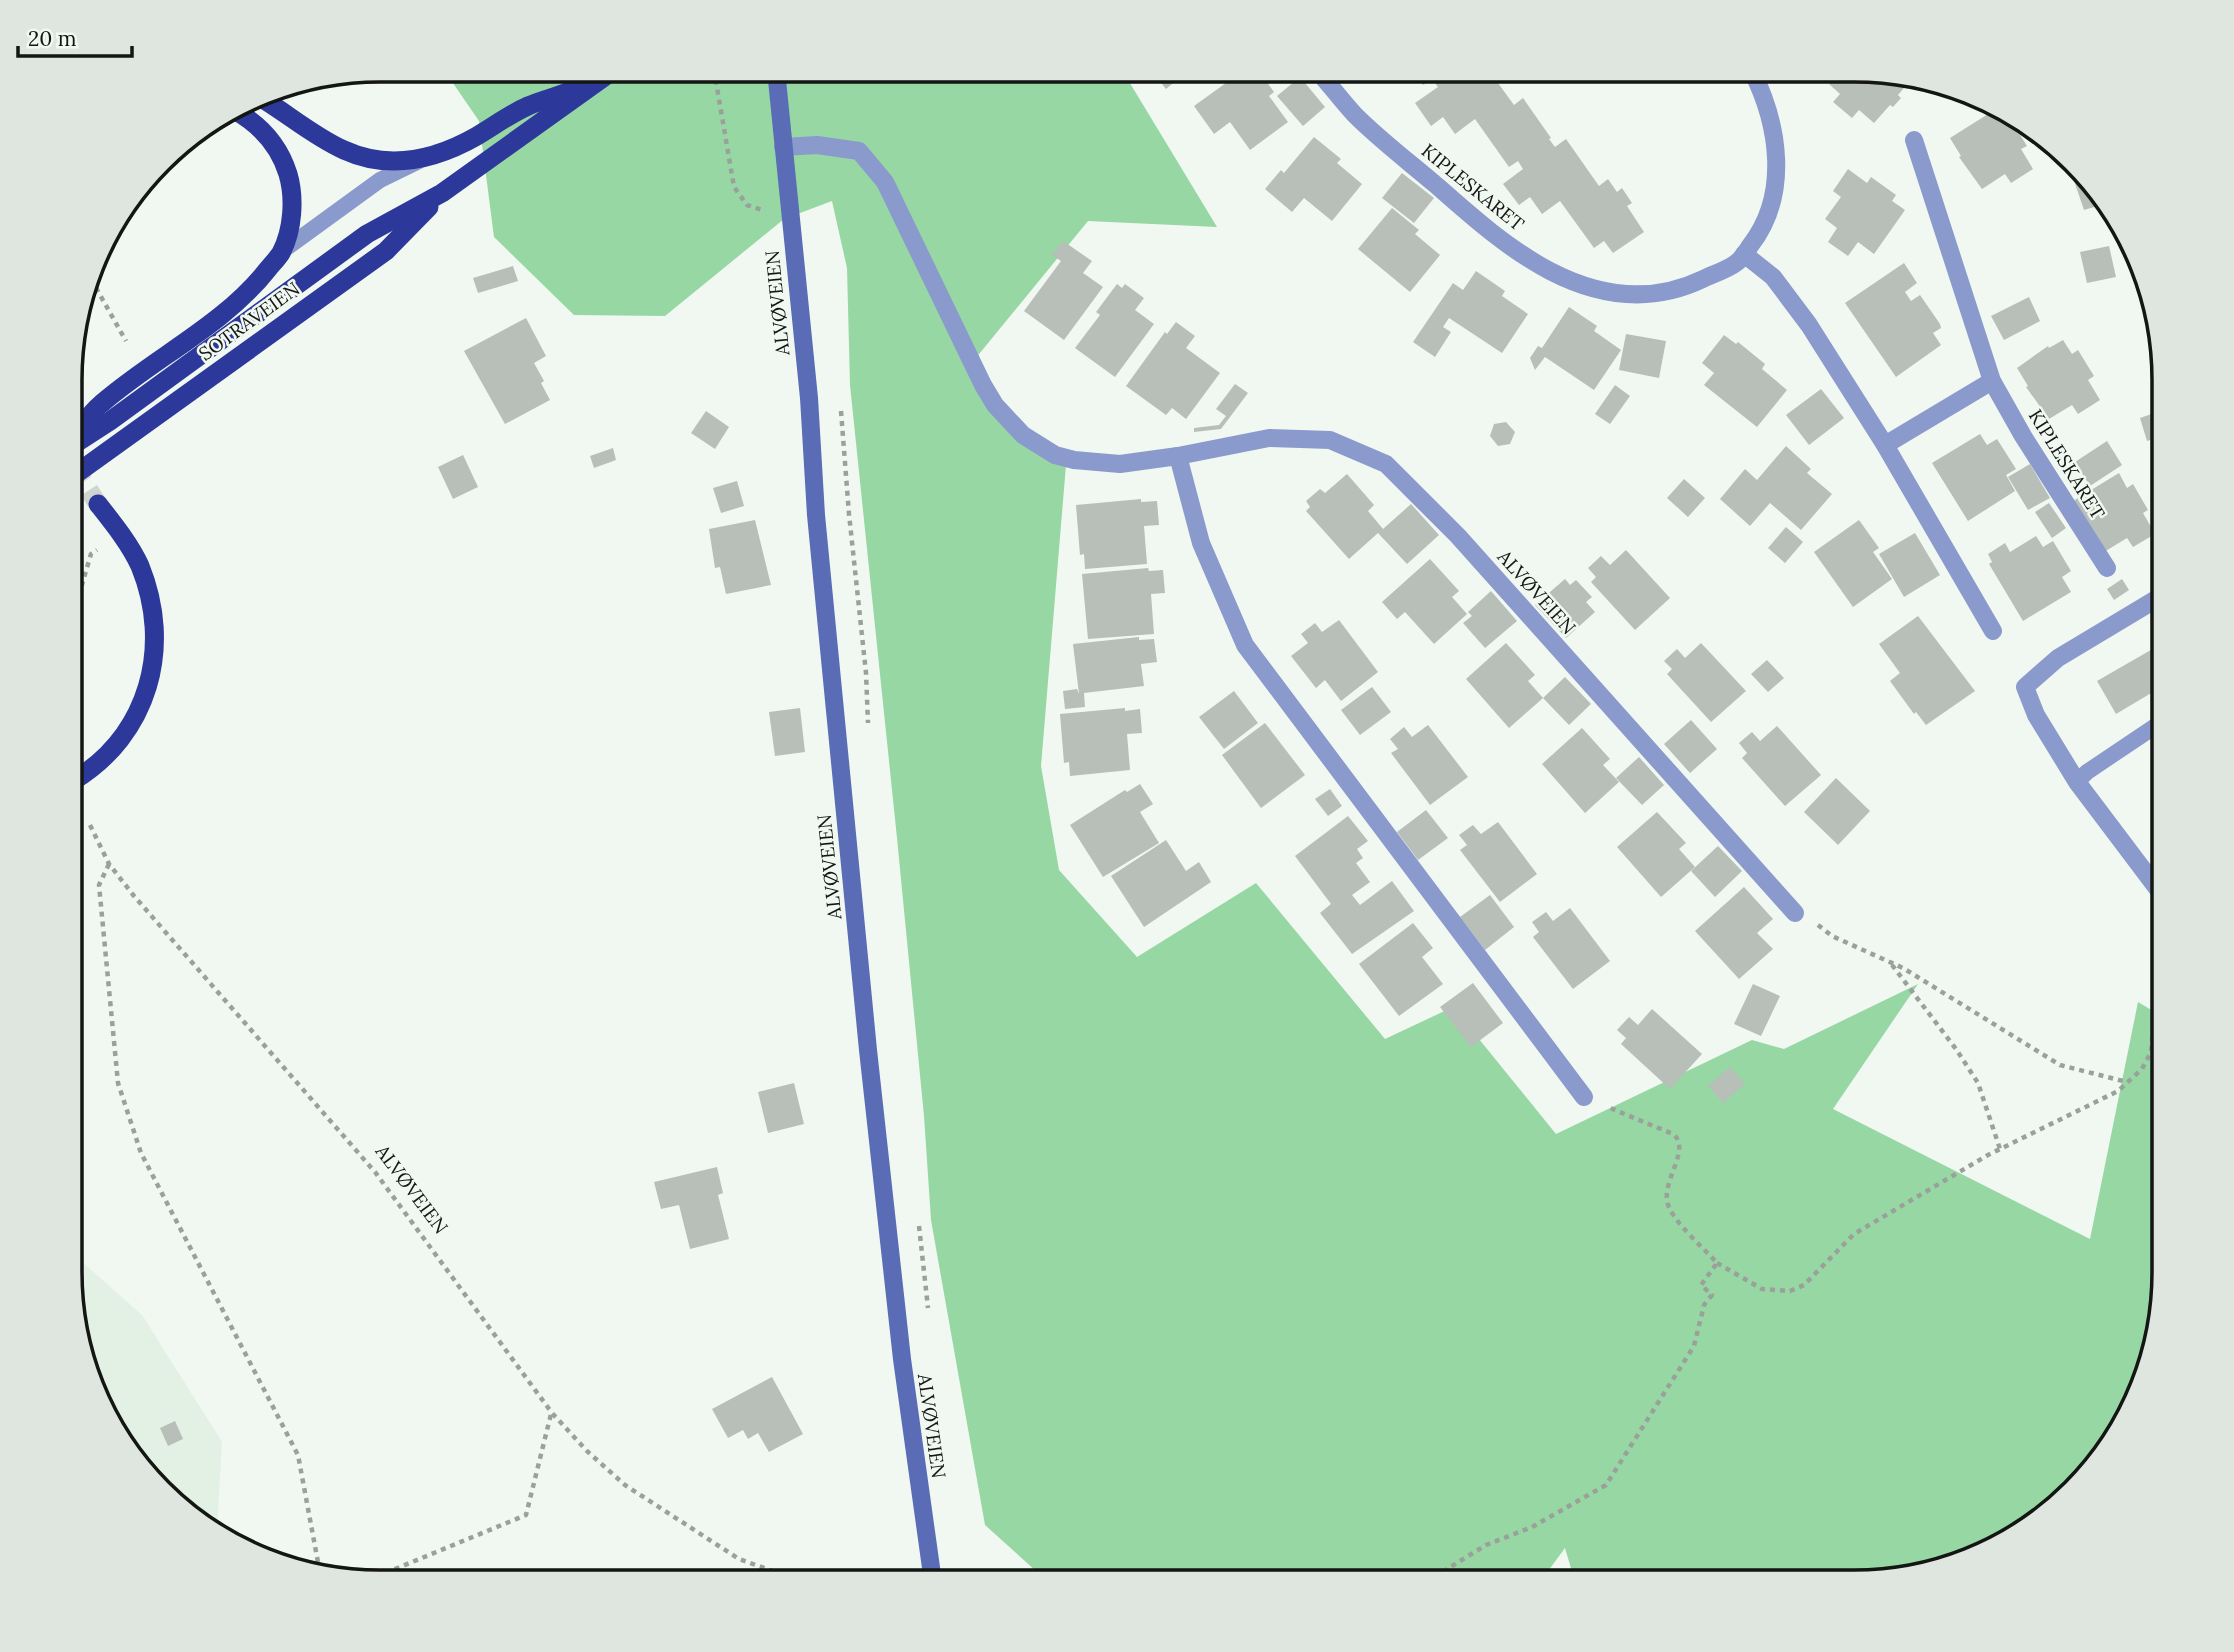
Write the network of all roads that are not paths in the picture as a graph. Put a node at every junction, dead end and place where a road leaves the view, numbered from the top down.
1 (590, 82) edge
2 (597, 82) edge
3 (777, 82) edge
4 (1327, 82) edge
5 (1758, 82) edge
6 (269, 104) edge
7 (244, 115) edge
8 (1914, 140) dead end
9 (783, 147) junction
10 (421, 160) junction
11 (442, 193) junction
12 (281, 253) junction
13 (1744, 254) junction
14 (1992, 381) junction
15 (82, 426) edge
16 (82, 439) edge
17 (1885, 445) junction
18 (1178, 456) junction
19 (82, 470) edge
20 (98, 504) tunnel mouth
21 (2107, 568) dead end
22 (2152, 602) edge
23 (1993, 631) dead end
24 (2152, 728) edge
25 (82, 775) edge
26 (2077, 782) junction
27 (2152, 881) edge
28 (1796, 913) road end
29 (1584, 1097) road end
30 (931, 1570) edge

1 - 10 highway
2 - 11 highway, SOTRAVEIEN
3 - 9 main road, ALVØVEIEN
4 - 13 street, KIPLESKARET
5 - 13 street, KIPLESKARET
6 - 10 highway
7 - 12 highway
8 - 14 street, KIPLESKARET
9 - 18 street, ALVØVEIEN
9 - 30 main road, ALVØVEIEN
10 - 12 lane, SOTRAVEIEN
11 - 16 highway, SOTRAVEIEN
11 - 19 highway, SOTRAVEIEN
12 - 15 highway
13 - 17 street
14 - 17 street
14 - 21 street, KIPLESKARET
17 - 23 street
18 - 28 street, ALVØVEIEN
18 - 29 street
20 - 25 highway
22 - 26 street
24 - 26 lane
26 - 27 street

